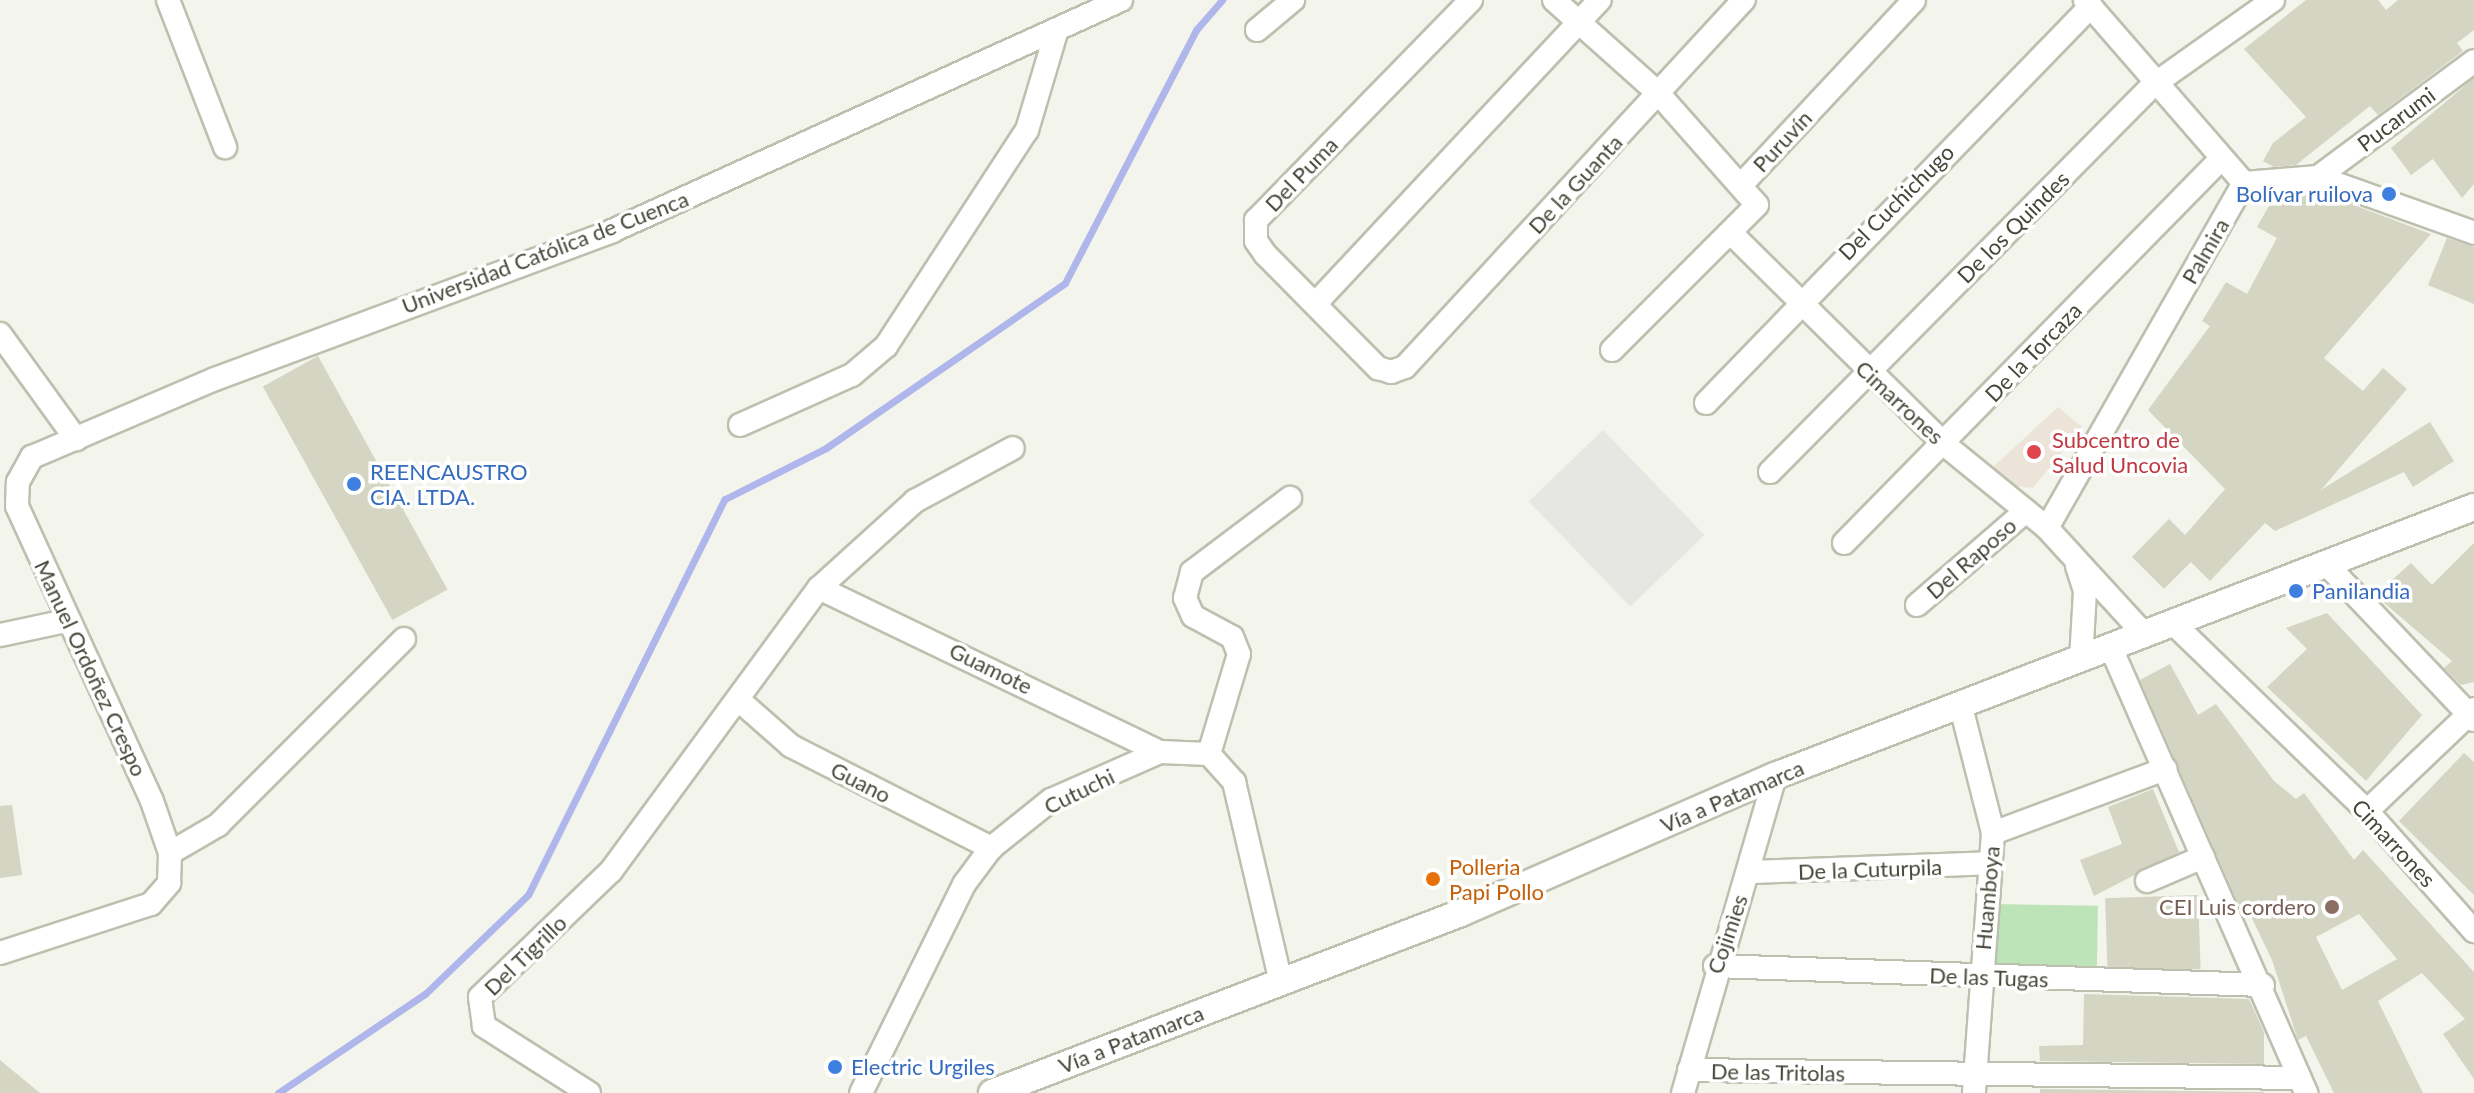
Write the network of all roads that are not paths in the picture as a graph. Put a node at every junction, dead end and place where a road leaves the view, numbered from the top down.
1 (168, 0) edge
2 (1121, 0) edge
3 (1293, 0) edge
4 (1471, 0) edge
5 (1554, 0) edge
6 (1600, 0) edge
7 (1744, 0) edge
8 (1914, 0) edge
9 (2273, 0) edge
10 (2088, 3) edge
11 (1579, 22) junction
12 (1257, 30) dead end
13 (1056, 33) junction
14 (2474, 61) edge
15 (2153, 85) junction
16 (1658, 93) junction
17 (225, 147) dead end
18 (2221, 159) junction
19 (2318, 177) junction
20 (1743, 183) junction
21 (2244, 183) junction
22 (2474, 233) edge
23 (1732, 234) junction
24 (1317, 302) junction
25 (1795, 304) junction
26 (0, 334) edge
27 (1612, 350) dead end
28 (1405, 367) joint
29 (1869, 373) junction
30 (1706, 403) dead end
31 (740, 425) dead end
32 (76, 439) junction
33 (1944, 444) junction
34 (1013, 448) dead end
35 (1770, 472) dead end
36 (18, 482) joint
37 (1290, 498) dead end
38 (2474, 507) edge
39 (2026, 511) junction
40 (2047, 528) junction
41 (1844, 543) dead end
42 (2075, 561) junction
43 (2329, 567) junction
44 (819, 588) junction
45 (1917, 605) dead end
46 (66, 621) junction
47 (2173, 623) junction
48 (2144, 634) junction
49 (0, 635) edge
50 (404, 639) dead end
51 (2111, 648) junction
52 (2081, 660) junction
53 (741, 702) junction
54 (1961, 707) junction
55 (2472, 714) edge
56 (1160, 752) junction
57 (1209, 754) junction
58 (2165, 769) junction
59 (1775, 776) junction
60 (2367, 811) junction
61 (1993, 833) junction
62 (991, 848) junction
63 (170, 853) junction
64 (2203, 857) junction
65 (1991, 863) junction
66 (1749, 872) junction
67 (2147, 881) dead end
68 (2474, 931) edge
69 (0, 953) edge
70 (1715, 966) junction
71 (1980, 977) junction
72 (1281, 982) junction
73 (2263, 985) junction
74 (1689, 1070) junction
75 (1975, 1084) edge
76 (2302, 1086) edge
77 (1001, 1091) edge
78 (589, 1093) edge
79 (861, 1093) edge
80 (1683, 1093) edge

1 - 17 street
2 - 13 street, Universidad Católica de Cuenca
3 - 12 street
4 - 24 street, Del Puma
5 - 11 street
6 - 11 street
7 - 16 street, De la Guanta
8 - 20 street, Puruvín
9 - 15 street, De los Quindes
10 - 15 street
10 - 25 street, Del Cuchichugo
11 - 16 street
11 - 24 street
13 - 31 street
13 - 32 street, Universidad Católica de Cuenca
14 - 19 street, Pucarumi
15 - 18 street
15 - 29 street, De los Quindes
16 - 20 street
16 - 28 street, De la Guanta
18 - 21 street
18 - 33 street, De la Torcaza
19 - 21 street
19 - 22 street
20 - 23 street, Puruvín
21 - 40 street, Palmira
23 - 25 street, Cimarrones
23 - 27 street, Puruvín
24 - 28 street, Del Puma
25 - 29 street, Cimarrones
25 - 30 street, Del Cuchichugo
26 - 32 street
29 - 33 street, Cimarrones
29 - 35 street, De los Quindes
32 - 36 street, Universidad Católica de Cuenca
33 - 39 street, Cimarrones
33 - 41 street, De la Torcaza
34 - 44 street
36 - 46 street, Manuel Ordoñez Crespo
37 - 57 street
38 - 43 street, Vía a Patamarca
39 - 40 street, Cimarrones
39 - 45 street, Del Raposo
40 - 42 street, Cimarrones
42 - 48 street, Cimarrones
42 - 52 street, Cimarrones
43 - 47 street, Vía a Patamarca
43 - 55 street
44 - 53 street
44 - 56 street, Guamote
46 - 49 street
46 - 63 street, Manuel Ordoñez Crespo
47 - 48 street, Vía a Patamarca
47 - 60 street, Cimarrones
48 - 51 street, Vía a Patamarca
50 - 63 street
51 - 52 street, Vía a Patamarca
51 - 58 street
52 - 54 street, Vía a Patamarca
53 - 62 street, Guano
53 - 78 street, Del Tigrillo
54 - 59 street, Vía a Patamarca
54 - 61 street, Huamboya
55 - 60 street
56 - 57 street, Cutuchi
56 - 62 street, Cutuchi
57 - 72 street
58 - 61 street
58 - 64 street
59 - 66 street, Cojimìes
59 - 72 street, Vía a Patamarca
60 - 68 street, Cimarrones
61 - 65 street, Huamboya
62 - 79 street, Cutuchi
63 - 69 street
64 - 67 street
64 - 73 street
65 - 66 street, De la Cuturpila
65 - 71 street, Huamboya
66 - 70 street, Cojimìes
70 - 71 street, De las Tugas
70 - 74 street, Cojimìes
71 - 73 street, De las Tugas
71 - 75 street, Huamboya
72 - 77 street, Vía a Patamarca
73 - 76 street
74 - 75 street, De las Tritolas
74 - 80 street, Cojimìes
75 - 76 street, De las Tritolas

